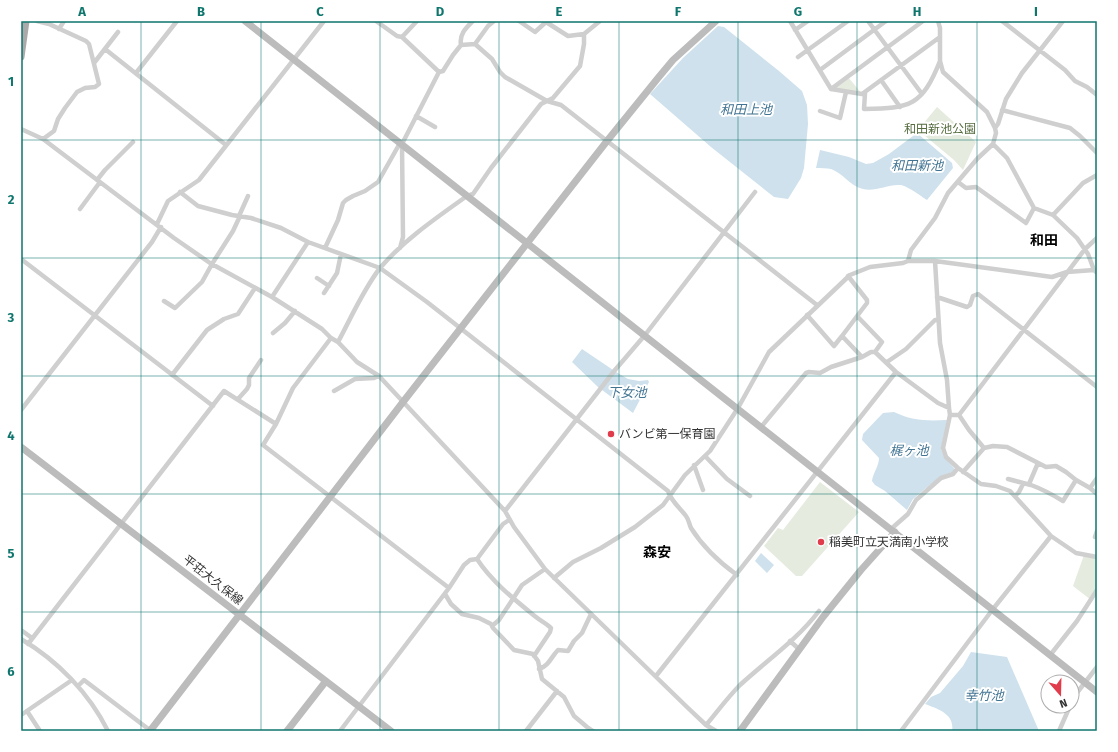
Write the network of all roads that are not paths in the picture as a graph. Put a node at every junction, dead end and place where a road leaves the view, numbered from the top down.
1 (26, 21) edge
2 (37, 21) edge
3 (64, 21) edge
4 (177, 21) edge
5 (246, 21) edge
6 (324, 21) edge
7 (376, 21) edge
8 (417, 21) edge
9 (473, 21) edge
10 (494, 21) edge
11 (519, 21) edge
12 (600, 21) edge
13 (716, 21) edge
14 (790, 21) edge
15 (808, 21) edge
16 (848, 21) edge
17 (868, 21) edge
18 (886, 21) edge
19 (923, 21) edge
20 (938, 21) edge
21 (1002, 21) edge
22 (1063, 21) edge
23 (59, 29) junction
24 (795, 30) junction
25 (875, 30) junction
26 (118, 32) dead end
27 (584, 34) junction
28 (402, 37) junction
29 (940, 37) junction
30 (475, 44) junction
31 (461, 45) junction
32 (888, 47) junction
33 (105, 49) junction
34 (807, 51) junction
35 (1040, 51) junction
36 (21, 57) edge
37 (798, 57) dead end
38 (294, 59) junction
39 (940, 61) junction
40 (94, 63) junction
41 (901, 65) junction
42 (820, 70) junction
43 (439, 72) junction
44 (136, 73) junction
45 (881, 80) junction
46 (831, 89) junction
47 (846, 92) junction
48 (864, 93) junction
49 (922, 94) junction
50 (1097, 95) edge
51 (547, 101) junction
52 (900, 107) junction
53 (1002, 110) junction
54 (820, 111) dead end
55 (416, 116) junction
56 (434, 127) dead end
57 (995, 128) junction
58 (21, 129) edge
59 (43, 139) junction
60 (607, 141) junction
61 (134, 142) dead end
62 (401, 144) junction
63 (993, 144) junction
64 (226, 145) junction
65 (1097, 153) edge
66 (1097, 175) edge
67 (99, 181) junction
68 (958, 182) junction
69 (180, 192) junction
70 (755, 192) dead end
71 (248, 196) dead end
72 (467, 196) junction
73 (1034, 208) junction
74 (80, 209) dead end
75 (239, 216) junction
76 (1054, 216) junction
77 (159, 226) junction
78 (723, 232) junction
79 (1097, 238) edge
80 (308, 242) junction
81 (528, 244) junction
82 (325, 248) junction
83 (400, 248) junction
84 (1085, 249) junction
85 (341, 254) junction
86 (21, 259) edge
87 (908, 261) junction
88 (935, 261) junction
89 (212, 264) junction
90 (380, 268) junction
91 (1067, 272) junction
92 (1096, 272) edge
93 (848, 276) junction
94 (316, 278) dead end
95 (329, 286) junction
96 (255, 288) junction
97 (324, 293) dead end
98 (272, 297) junction
99 (938, 297) junction
100 (164, 301) dead end
101 (817, 305) junction
102 (295, 311) junction
103 (95, 315) junction
104 (807, 315) junction
105 (857, 316) junction
106 (938, 320) junction
107 (461, 330) junction
108 (1024, 330) junction
109 (274, 333) dead end
110 (645, 334) junction
111 (842, 336) junction
112 (331, 338) junction
113 (338, 342) junction
114 (875, 352) junction
115 (862, 357) junction
116 (261, 360) dead end
117 (887, 362) junction
118 (896, 372) junction
119 (172, 375) junction
120 (379, 376) junction
121 (1097, 387) edge
122 (334, 391) dead end
123 (238, 400) junction
124 (403, 402) junction
125 (213, 406) junction
126 (738, 408) junction
127 (949, 408) junction
128 (21, 410) edge
129 (959, 414) junction
130 (950, 415) junction
131 (577, 420) junction
132 (276, 424) junction
133 (761, 427) junction
134 (21, 447) edge
135 (984, 448) junction
136 (705, 456) junction
137 (1038, 462) junction
138 (694, 465) junction
139 (960, 470) junction
140 (818, 472) junction
141 (1097, 478) edge
142 (1008, 479) dead end
143 (1076, 480) junction
144 (1023, 484) junction
145 (1029, 484) junction
146 (1090, 488) junction
147 (703, 490) dead end
148 (1097, 494) edge
149 (669, 496) junction
150 (750, 496) dead end
151 (1015, 496) junction
152 (330, 497) junction
153 (505, 511) junction
154 (509, 520) junction
155 (122, 523) junction
156 (893, 531) junction
157 (1097, 531) edge
158 (1051, 536) junction
159 (1097, 537) edge
160 (1097, 557) edge
161 (477, 559) junction
162 (545, 569) junction
163 (737, 575) junction
164 (554, 578) junction
165 (449, 588) junction
166 (1097, 590) edge
167 (444, 594) junction
168 (514, 598) junction
169 (994, 609) junction
170 (818, 611) dead end
171 (592, 614) junction
172 (240, 615) junction
173 (492, 626) junction
174 (21, 630) edge
175 (32, 638) junction
176 (21, 639) edge
177 (790, 641) junction
178 (28, 644) junction
179 (800, 650) junction
180 (1051, 654) junction
181 (534, 656) junction
182 (1097, 667) edge
183 (539, 669) junction
184 (656, 676) junction
185 (72, 680) junction
186 (326, 680) junction
187 (1085, 683) junction
188 (78, 686) junction
189 (1080, 689) edge
190 (557, 690) junction
191 (1097, 692) edge
192 (358, 707) junction
193 (27, 711) junction
194 (1066, 714) edge
195 (21, 715) edge
196 (706, 725) junction
197 (40, 731) edge
198 (108, 731) edge
199 (150, 731) edge
200 (287, 731) edge
201 (340, 731) edge
202 (391, 731) edge
203 (526, 731) edge
204 (593, 731) edge
205 (716, 731) edge
206 (740, 731) edge
207 (901, 731) edge
208 (1059, 731) edge

1 - 36 main road
2 - 23 street
3 - 23 street
4 - 44 street
5 - 38 street
6 - 38 street
7 - 28 street
8 - 28 street
9 - 31 street
10 - 30 street
11 - 27 street
12 - 27 street
13 - 60 street
14 - 24 street
15 - 24 street
16 - 34 street
17 - 25 street
18 - 25 street
19 - 32 street
20 - 29 street
21 - 35 street
22 - 35 street
23 - 40 street
24 - 34 street
25 - 32 street
25 - 42 street
26 - 33 street
27 - 51 street
28 - 43 street
29 - 39 street
29 - 41 street
30 - 31 street
30 - 51 street
31 - 43 street
32 - 41 street
32 - 46 street
33 - 40 street
33 - 44 street
34 - 37 street
34 - 42 street
35 - 50 street
35 - 53 street
38 - 62 street
38 - 64 street
39 - 49 street
39 - 57 street
40 - 59 street
41 - 45 street
41 - 49 street
42 - 46 street
43 - 55 street
44 - 64 street
45 - 48 street
45 - 52 street
46 - 47 street
47 - 48 street
47 - 54 street
48 - 52 street
49 - 52 street
51 - 60 street
51 - 72 street
53 - 57 street
53 - 65 street
55 - 56 street
55 - 62 street
57 - 63 street
58 - 59 street
59 - 67 street
60 - 78 street
60 - 81 street
61 - 67 street
62 - 72 street
62 - 82 street
62 - 83 street
63 - 68 street
63 - 73 street
64 - 69 street
66 - 76 street
67 - 74 street
67 - 77 street
68 - 73 street
68 - 87 street
69 - 75 street
69 - 77 street
70 - 78 street
71 - 75 street
72 - 81 street
72 - 83 street
73 - 76 street
75 - 80 street
75 - 89 street
76 - 84 street
77 - 89 street
77 - 103 street
78 - 101 street
78 - 110 street
79 - 84 street
80 - 82 street
80 - 98 street
81 - 107 street
81 - 110 street
82 - 85 street
83 - 90 street
84 - 91 street
84 - 92 street
85 - 90 street
85 - 95 street
86 - 103 street
87 - 88 street
87 - 93 street
88 - 91 street
88 - 99 street
89 - 96 street
89 - 100 street
90 - 107 street
90 - 113 street
91 - 92 street
91 - 108 street
93 - 101 street
93 - 105 street
94 - 95 street
95 - 97 street
96 - 98 street
96 - 119 street
98 - 102 street
99 - 106 street
99 - 108 street
101 - 104 street
102 - 109 street
102 - 112 street
103 - 119 street
103 - 128 street
104 - 111 street
104 - 126 street
105 - 111 street
105 - 114 street
106 - 117 street
106 - 127 street
107 - 124 street
107 - 131 street
108 - 121 street
108 - 129 street
110 - 126 street
110 - 131 street
111 - 115 street
112 - 113 street
112 - 132 street
113 - 120 street
114 - 115 street
114 - 117 street
115 - 133 street
116 - 123 street
117 - 118 street
118 - 127 street
118 - 140 street
119 - 125 street
120 - 122 street
120 - 124 street
123 - 125 street
123 - 132 street
124 - 152 street
124 - 153 street
125 - 155 street
126 - 133 street
126 - 136 street
127 - 130 street
129 - 130 street
129 - 135 street
130 - 139 street
131 - 149 street
131 - 153 street
132 - 152 street
133 - 140 street
134 - 155 street, 平荘大久保線
135 - 137 street
135 - 139 street
136 - 138 street
136 - 150 street
137 - 143 street
137 - 145 street
138 - 147 street
138 - 149 street
139 - 151 street
139 - 156 street
140 - 156 street
140 - 163 street
141 - 146 street
142 - 144 street
143 - 145 street
143 - 146 street
144 - 145 street
144 - 151 street
146 - 148 street
149 - 163 street
149 - 164 street
151 - 158 street
152 - 165 street
152 - 172 street
153 - 154 street
154 - 161 street
154 - 162 street
155 - 172 street, 平荘大久保線
155 - 175 street
156 - 169 street
156 - 179 street
157 - 159 street
158 - 160 street
158 - 169 street
161 - 165 street
161 - 168 street
162 - 164 street
162 - 168 street
163 - 184 street
164 - 171 street
165 - 167 street
166 - 180 street
167 - 173 street
167 - 192 street
168 - 173 street
168 - 181 street
169 - 180 street
169 - 207 street
170 - 177 street
171 - 183 street
171 - 184 street
172 - 186 street, 平荘大久保線
172 - 199 street
173 - 181 street
174 - 175 street
175 - 178 street
176 - 178 street
177 - 179 street
177 - 196 street
178 - 185 street
179 - 206 street
180 - 187 street
181 - 183 street
182 - 187 street
183 - 190 street
184 - 196 street
185 - 188 street
185 - 193 street
186 - 192 street, 平荘大久保線
186 - 200 street
187 - 189 street
187 - 191 street
188 - 198 street
188 - 199 street
190 - 203 street
190 - 204 street
192 - 201 street
192 - 202 street, 平荘大久保線
193 - 195 street
193 - 197 street
194 - 208 street
196 - 205 street

